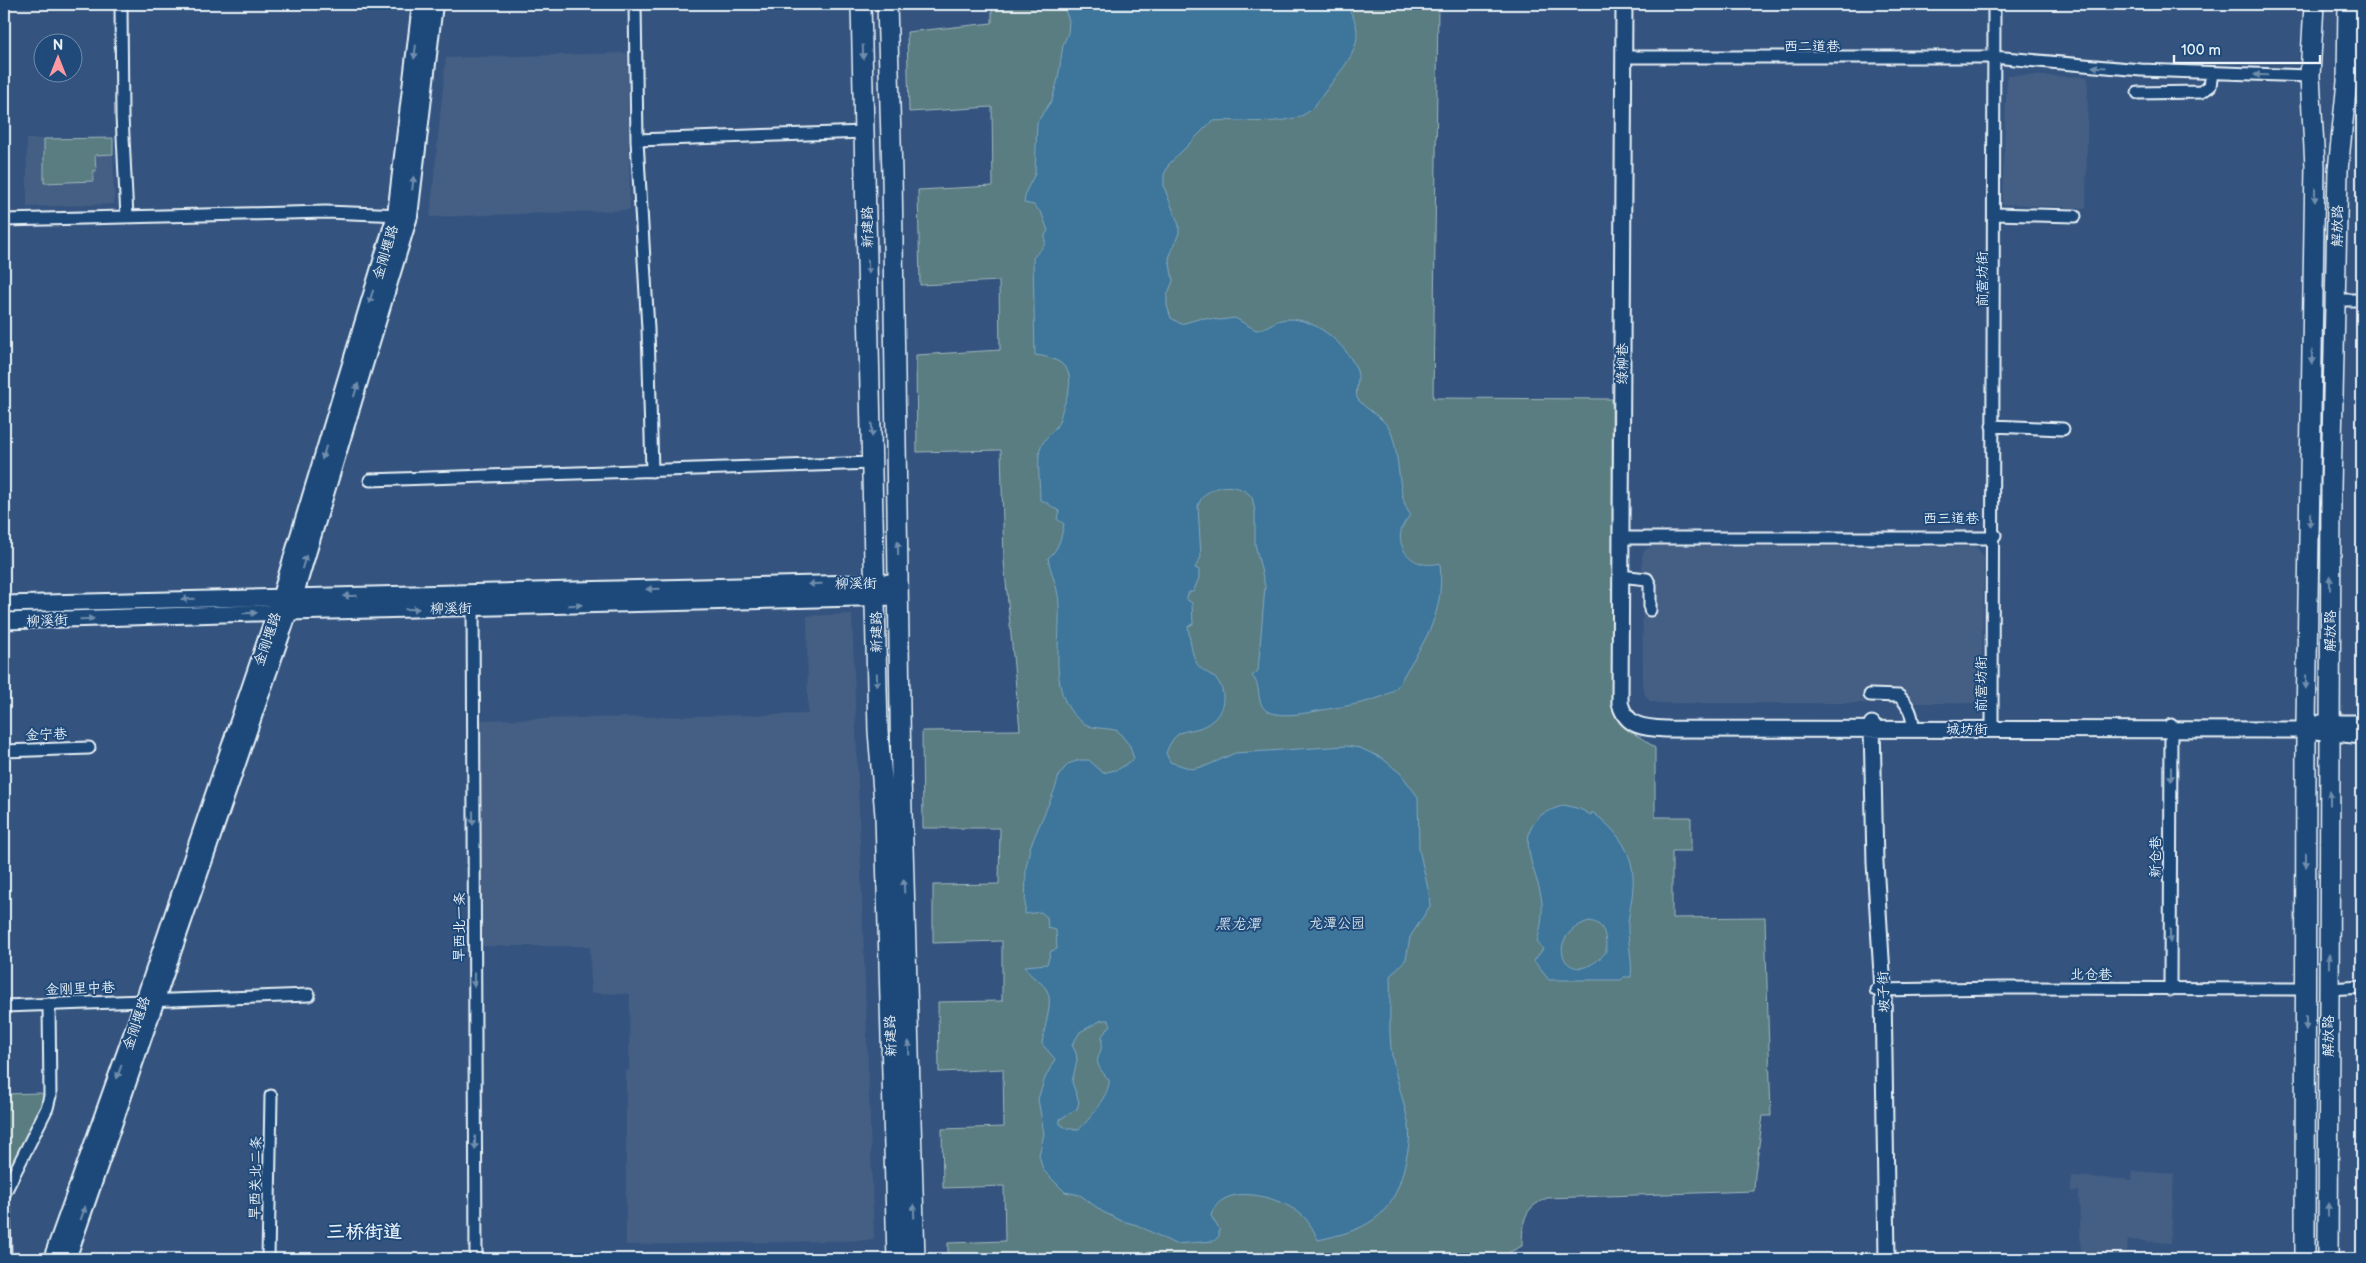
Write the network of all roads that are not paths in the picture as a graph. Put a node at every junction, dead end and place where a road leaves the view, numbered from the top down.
1 (121, 4) edge
2 (421, 4) edge
3 (434, 4) edge
4 (635, 4) edge
5 (861, 4) edge
6 (887, 4) edge
7 (1624, 4) edge
8 (1631, 4) edge
9 (1994, 4) edge
10 (1999, 4) edge
11 (2314, 4) edge
12 (2324, 4) edge
13 (2336, 4) edge
14 (2348, 4) edge
15 (1627, 59) junction
16 (1995, 59) junction
17 (2212, 73) junction
18 (2341, 79) edge
19 (2138, 93) dead end
20 (865, 132) junction
21 (636, 140) junction
22 (1996, 214) junction
23 (402, 215) junction
24 (2075, 216) dead end
25 (127, 217) junction
26 (4, 220) edge
27 (2336, 300) junction
28 (2362, 300) edge
29 (1995, 426) junction
30 (2063, 429) dead end
31 (872, 463) junction
32 (652, 471) junction
33 (370, 480) dead end
34 (1624, 535) junction
35 (1992, 535) junction
36 (1624, 576) junction
37 (875, 590) junction
38 (899, 590) junction
39 (473, 600) junction
40 (4, 604) edge
41 (285, 605) junction
42 (1650, 610) dead end
43 (4, 621) edge
44 (1870, 695) dead end
45 (1631, 718) joint
46 (2362, 723) edge
47 (1869, 726) junction
48 (1994, 726) junction
49 (1913, 727) junction
50 (2306, 727) junction
51 (2171, 728) junction
52 (2331, 728) junction
53 (2362, 736) edge
54 (89, 748) dead end
55 (4, 751) edge
56 (2362, 987) edge
57 (2306, 989) junction
58 (2329, 989) junction
59 (1880, 990) junction
60 (2170, 990) junction
61 (309, 995) dead end
62 (150, 1000) junction
63 (48, 1004) junction
64 (4, 1006) edge
65 (271, 1096) dead end
66 (4, 1194) edge
67 (4, 1210) edge
68 (5, 1259) edge
69 (52, 1259) edge
70 (67, 1259) edge
71 (268, 1259) edge
72 (476, 1259) edge
73 (897, 1259) edge
74 (915, 1259) edge
75 (1882, 1259) edge
76 (1887, 1259) edge
77 (2305, 1259) edge
78 (2328, 1259) edge

1 - 25 street
2 -> 23 main road, 金刚堰路
23 -> 3 main road
4 - 21 street
5 -> 20 main road, 新建路
38 -> 6 main road, 新建路
7 - 15 street, 绿柳巷
8 - 15 street, 绿柳巷
9 - 16 street
10 - 16 street
11 - 18 main road, 解放路
12 - 18 main road, 解放路
13 - 18 main road, 解放路
14 - 18 main road, 解放路
15 - 16 street, 西二道巷
15 - 34 street, 绿柳巷
17 -> 16 street, 西二道巷
16 - 22 street, 前营坊街
18 -> 17 street, 西二道巷
17 - 19 street
18 - 27 main road, 解放路
18 -> 50 main road, 解放路
20 - 21 street
20 -> 31 main road, 新建路
21 - 32 street
22 - 24 street
22 - 29 street, 前营坊街
23 - 25 street
23 - 41 main road
25 - 26 street
27 - 28 street
52 -> 27 main road, 解放路
29 - 30 street
29 - 35 street, 前营坊街
31 - 32 street
31 - 37 main road, 新建路
32 - 33 street
34 - 35 street, 西三道巷
34 - 36 street, 绿柳巷
35 - 48 street, 前营坊街
36 - 42 street
36 - 45 street, 绿柳巷
37 - 38 street, 柳溪街
37 - 39 street, 柳溪街
37 -> 73 main road, 新建路
74 -> 38 main road, 新建路
39 - 41 street, 柳溪街
39 -> 72 street, 旱西北一条
41 -> 40 street, 柳溪街
43 -> 41 street, 柳溪街
41 - 62 main road
44 - 49 street
45 - 47 street, 城坊街
46 - 52 street
47 - 49 street, 城坊街
47 - 59 street, 坡子街
48 - 49 street, 城坊街
48 - 51 street, 城坊街
50 - 51 street, 城坊街
50 - 52 street, 城坊街
50 -> 57 main road, 解放路
51 -> 60 street, 新仓巷
52 - 53 street
58 -> 52 main road, 解放路
54 - 55 street, 金宁巷
56 - 58 street
57 - 60 street, 北仓巷
57 -> 77 main road, 解放路
78 -> 58 main road, 解放路
59 - 60 street, 北仓巷
59 - 75 street, 坡子街
59 - 76 street, 坡子街
61 - 62 street, 金刚里中巷
62 - 63 street, 金刚里中巷
62 -> 69 main road, 金刚堰路
70 -> 62 main road
63 - 64 street, 金刚里中巷
63 - 66 street
65 - 71 street, 旱西关北二条
67 - 68 street

